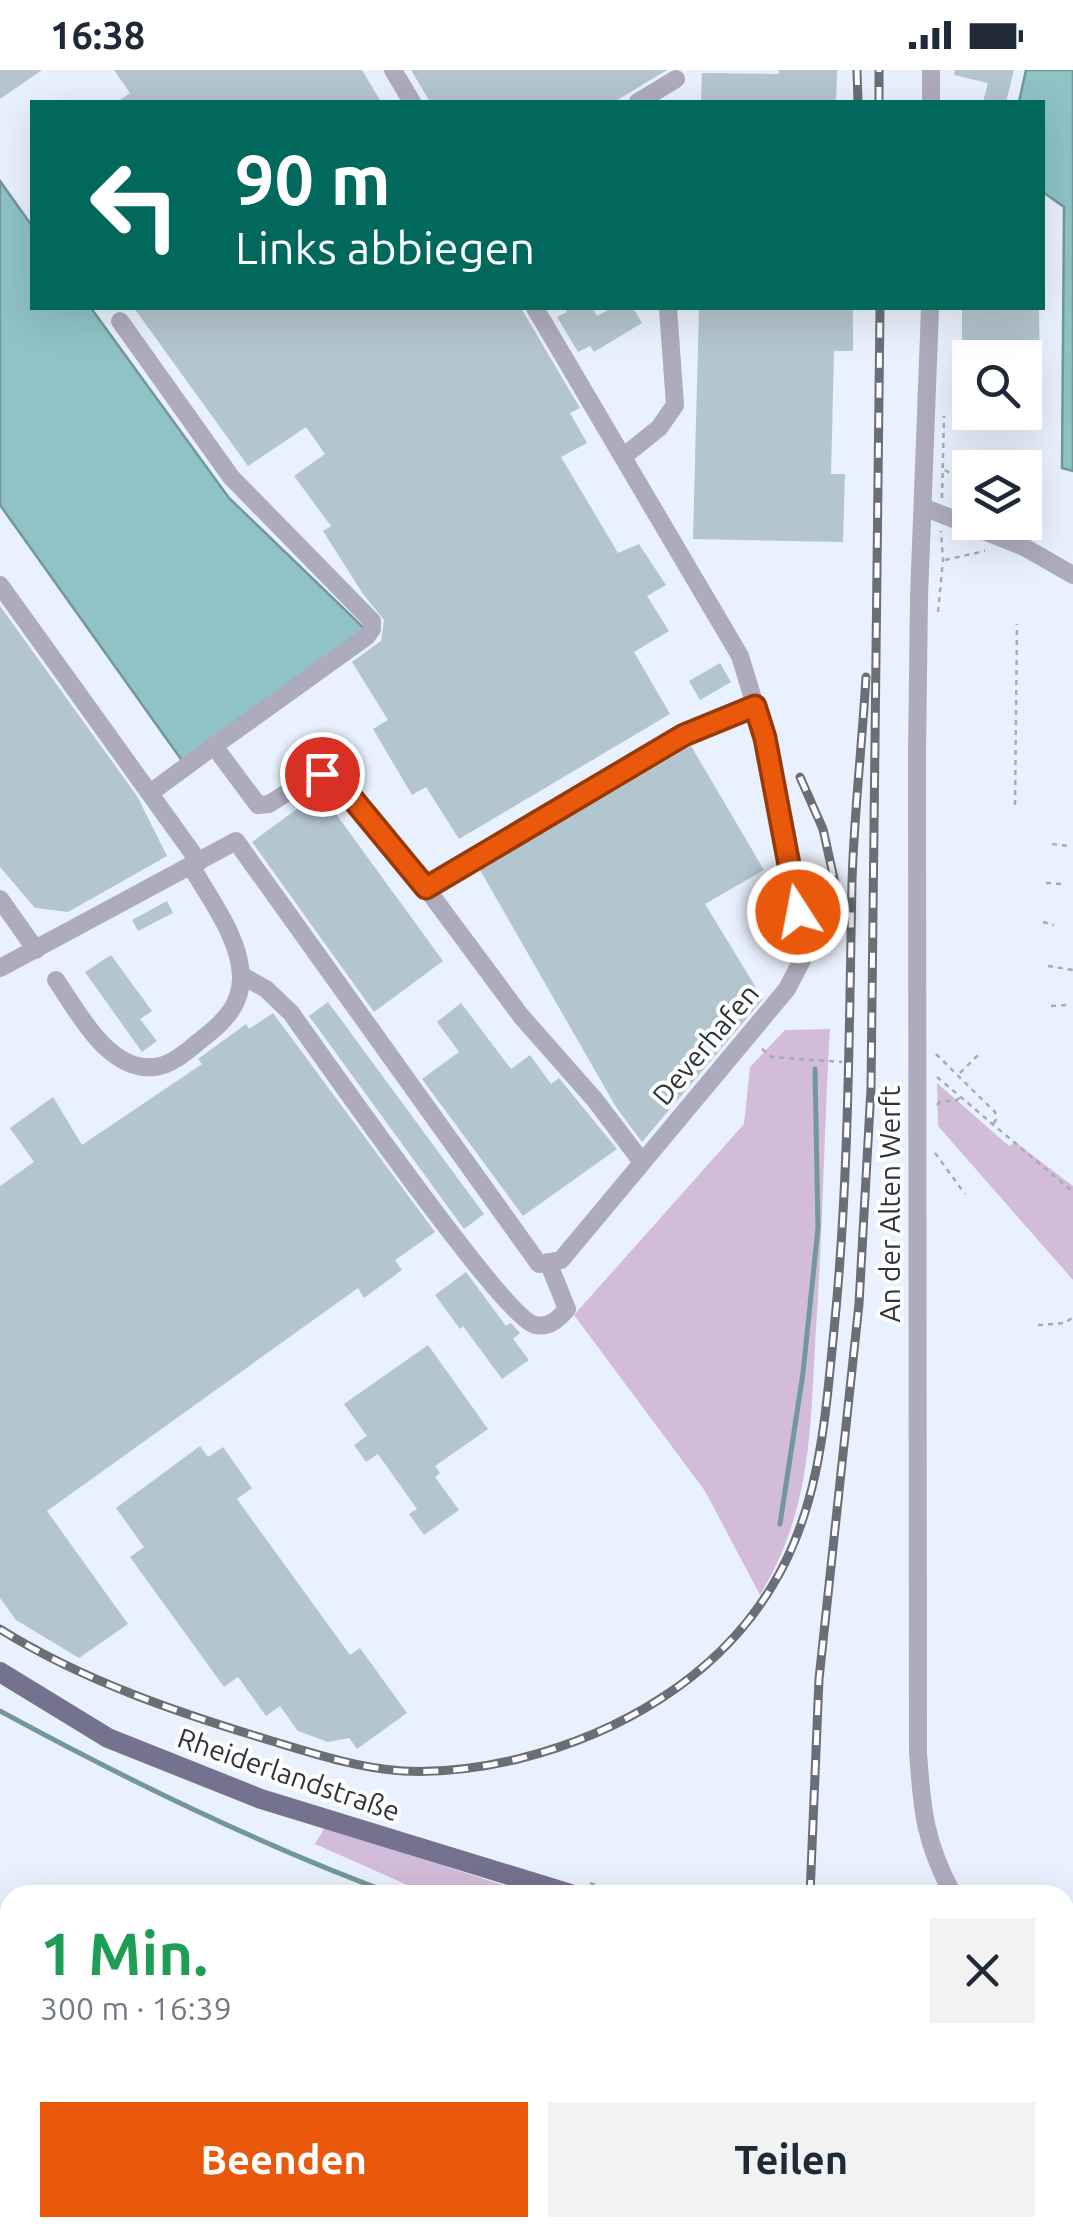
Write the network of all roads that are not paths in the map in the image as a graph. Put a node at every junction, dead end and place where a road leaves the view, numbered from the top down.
1 (393, 70) edge
2 (932, 70) edge
3 (676, 78) dead end
4 (411, 100) edge
5 (641, 100) edge
6 (931, 100) edge
7 (536, 310) edge
8 (668, 310) edge
9 (930, 310) edge
10 (120, 321) dead end
11 (624, 456) junction
12 (932, 510) junction
13 (1073, 575) edge
14 (0, 586) edge
15 (755, 706) junction
16 (214, 746) junction
17 (150, 793) junction
18 (195, 864) junction
19 (426, 888) junction
20 (0, 899) edge
21 (36, 950) junction
22 (0, 968) edge
23 (241, 976) junction
24 (56, 980) dead end
25 (642, 1162) junction
26 (548, 1262) junction
27 (0, 1672) edge
28 (568, 1885) edge
29 (948, 1885) edge

1 - 4 street
2 - 6 street
3 - 5 street
7 - 11 street, Deverhafen
8 - 11 street
9 - 12 street, An der Alten Werft
10 - 16 street
11 - 15 street, Deverhafen
12 - 13 street
12 - 29 street, An der Alten Werft
14 - 17 street
15 - 19 street
15 - 25 street, Deverhafen
16 - 17 street
16 - 19 street
17 - 18 street
18 - 21 street
18 - 23 street
18 - 26 street
19 - 25 street
20 - 21 street
21 - 22 street
23 - 24 street
23 - 26 street
25 - 26 street, Deverhafen
27 - 28 main road, Rheiderlandstraße

